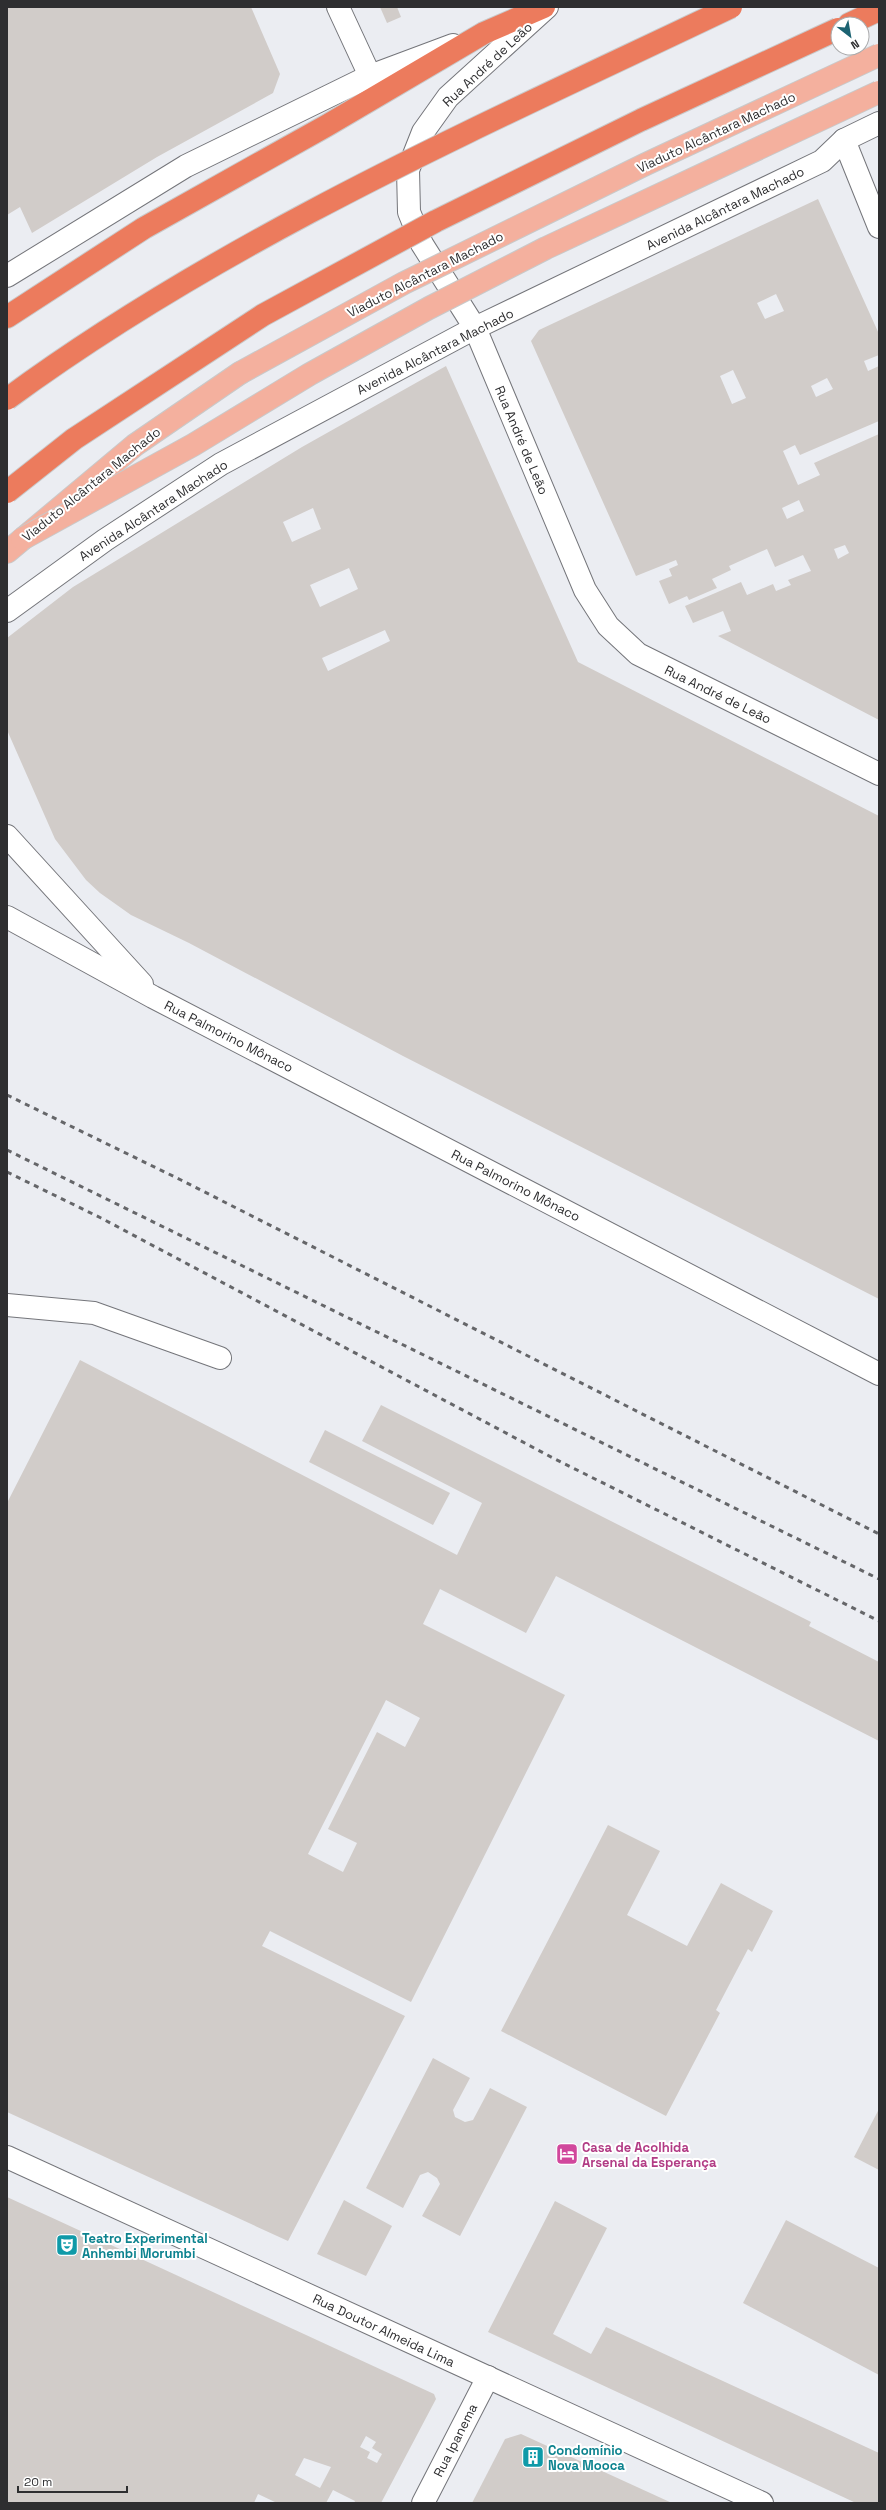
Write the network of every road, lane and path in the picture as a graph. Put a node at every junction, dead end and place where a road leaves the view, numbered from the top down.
1 (338, 7) edge
2 (544, 7) edge
3 (548, 7) edge
4 (732, 7) edge
5 (879, 10) edge
6 (866, 16) edge
7 (484, 33) junction
8 (830, 33) edge
9 (879, 56) edge
10 (370, 76) junction
11 (879, 92) edge
12 (879, 123) edge
13 (844, 140) junction
14 (879, 226) edge
15 (7, 276) edge
16 (7, 317) edge
17 (475, 328) junction
18 (7, 398) edge
19 (7, 492) edge
20 (15, 545) edge
21 (7, 611) edge
22 (879, 774) edge
23 (7, 836) edge
24 (7, 917) edge
25 (153, 997) junction
26 (7, 1305) edge
27 (220, 1358) dead end
28 (879, 1374) edge
29 (7, 2157) edge
30 (488, 2377) junction
31 (423, 2503) edge
32 (762, 2503) edge

1 - 10 street
2 - 7 highway
3 - 17 street, Rua André de Leão
4 - 18 highway, bridge
5 - 6 highway
7 - 10 street
7 - 16 highway
8 - 19 highway, bridge
9 - 20 main road, Viaduto Alcântara Machado, bridge
10 - 15 street
11 - 20 main road, bridge
12 - 13 street, Avenida Alcântara Machado
13 - 14 street
13 - 17 street, Avenida Alcântara Machado
17 - 21 street, Avenida Alcântara Machado
17 - 22 street, Rua André de Leão
23 - 25 street, Rua Palmorino Mônaco
24 - 25 street, Rua Palmorino Mônaco
25 - 28 street, Rua Palmorino Mônaco
26 - 27 street
29 - 30 street, Rua Doutor Almeida Lima
30 - 31 street, Rua Ipanema
30 - 32 street, Rua Doutor Almeida Lima

